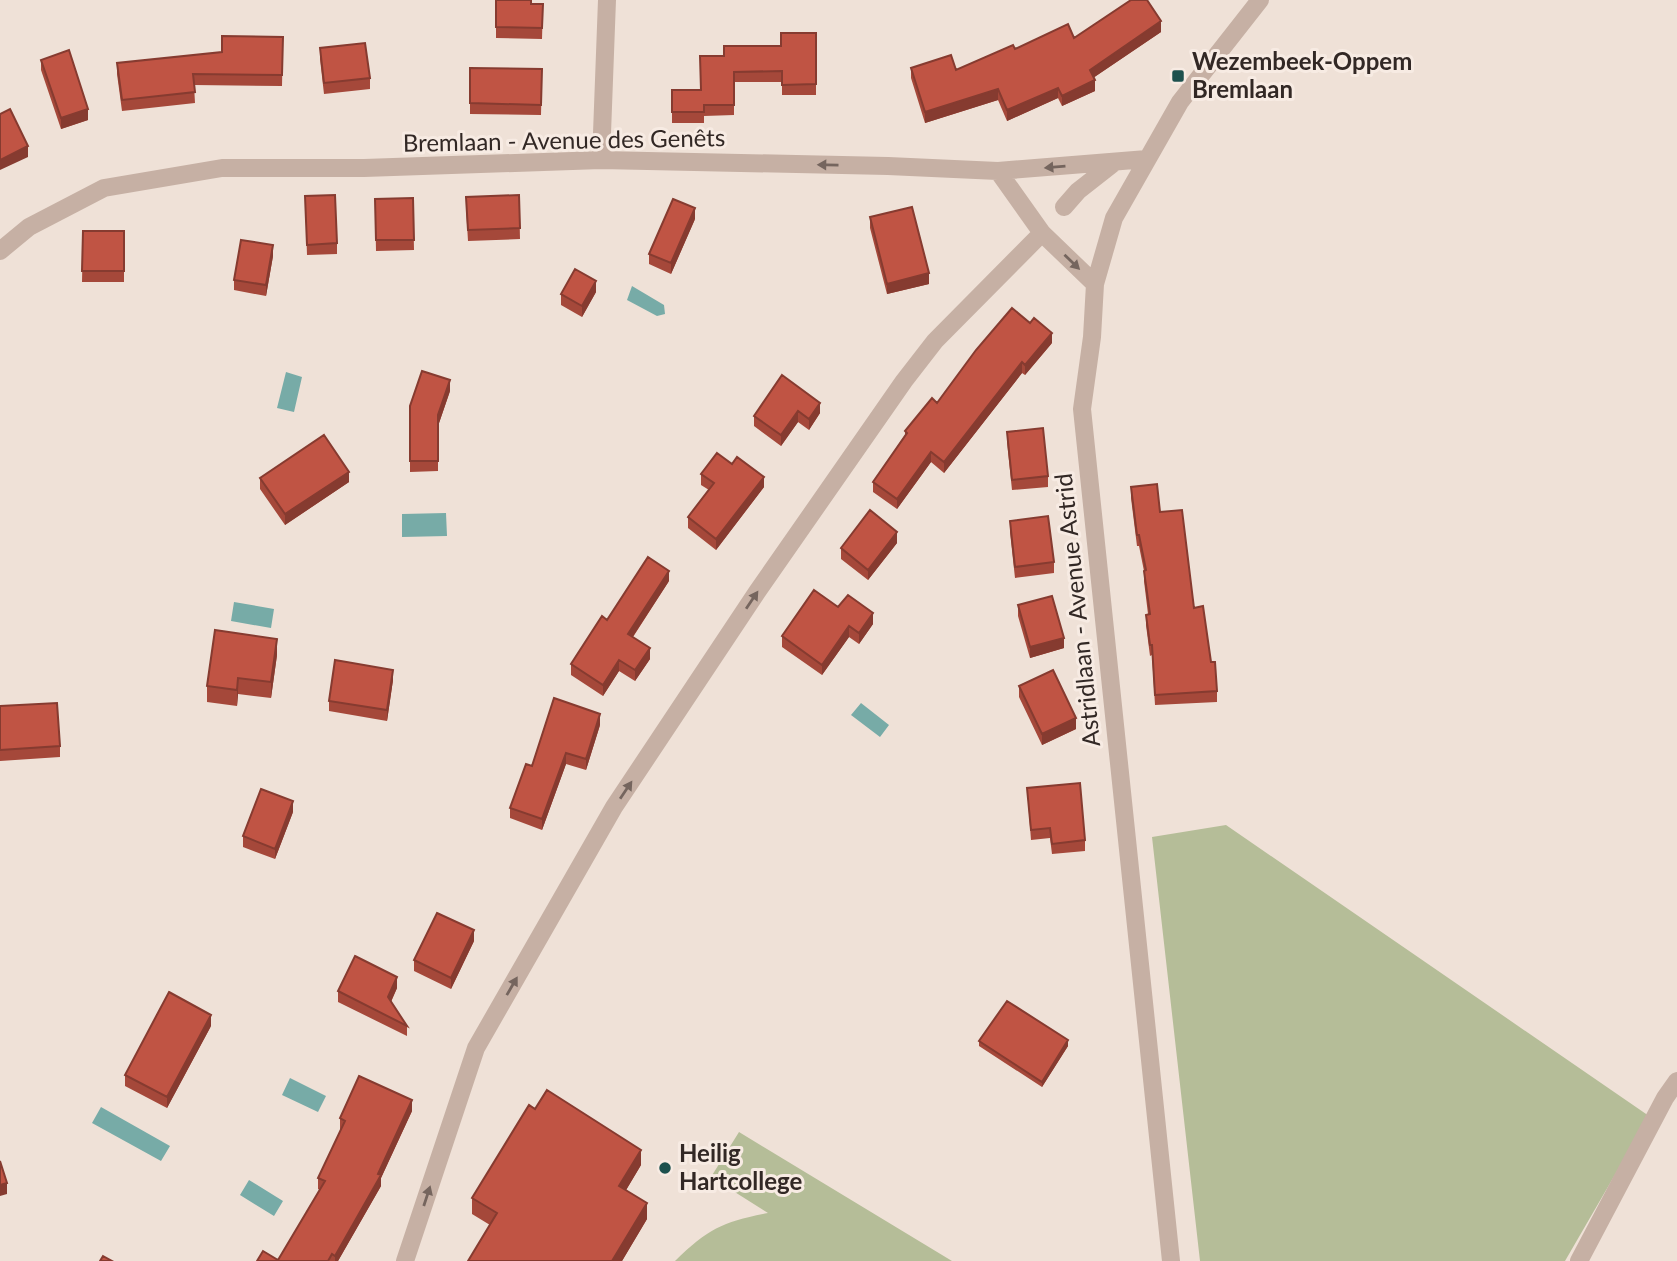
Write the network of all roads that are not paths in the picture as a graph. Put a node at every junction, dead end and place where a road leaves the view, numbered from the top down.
1 (607, 0) edge
2 (1260, 0) edge
3 (1147, 159) junction
4 (601, 160) junction
5 (1115, 162) junction
6 (998, 171) junction
7 (1064, 206) dead end
8 (1042, 233) junction
9 (0, 251) edge
10 (1095, 284) junction
11 (1677, 1081) edge
12 (405, 1261) edge
13 (1171, 1261) edge
14 (1579, 1261) edge

1 - 4 street
2 - 3 street, Astridlaan - Avenue Astrid
3 - 5 street, Bremlaan - Avenue des Genêts
3 - 10 street, Astridlaan - Avenue Astrid
6 -> 4 street, Bremlaan - Avenue des Genêts
4 - 9 street, Bremlaan - Avenue des Genêts
5 -> 6 street, Bremlaan - Avenue des Genêts
5 - 7 street
6 - 8 street
8 -> 10 street
12 -> 8 street
10 - 13 street, Astridlaan - Avenue Astrid
11 - 14 street

